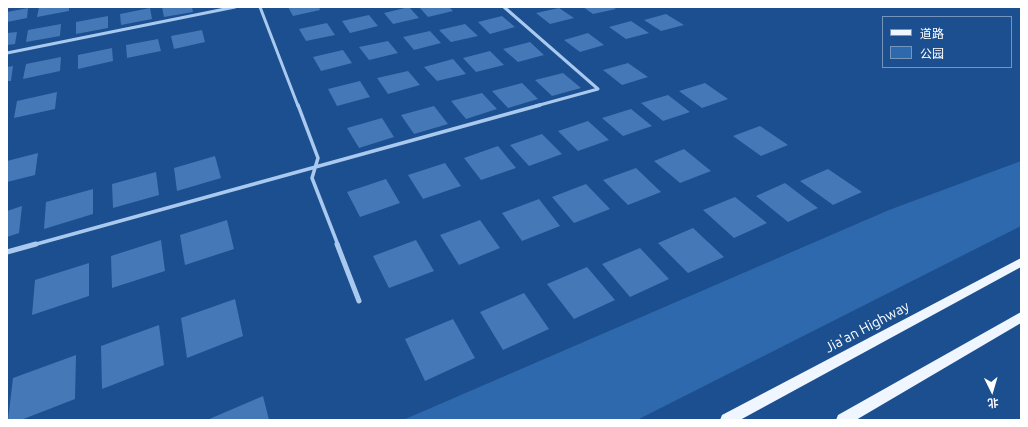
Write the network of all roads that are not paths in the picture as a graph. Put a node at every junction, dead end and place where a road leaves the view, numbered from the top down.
1 (235, 7) edge
2 (260, 7) edge
3 (504, 7) edge
4 (7, 53) edge
5 (314, 168) junction
6 (7, 252) edge
7 (1021, 262) edge
8 (359, 301) dead end
9 (1021, 317) edge
10 (727, 420) edge
11 (843, 420) edge

1 - 4 street
2 - 5 street
3 - 5 street
5 - 6 street
5 - 8 street
7 - 10 main road, Jia'an Highway
9 - 11 main road

